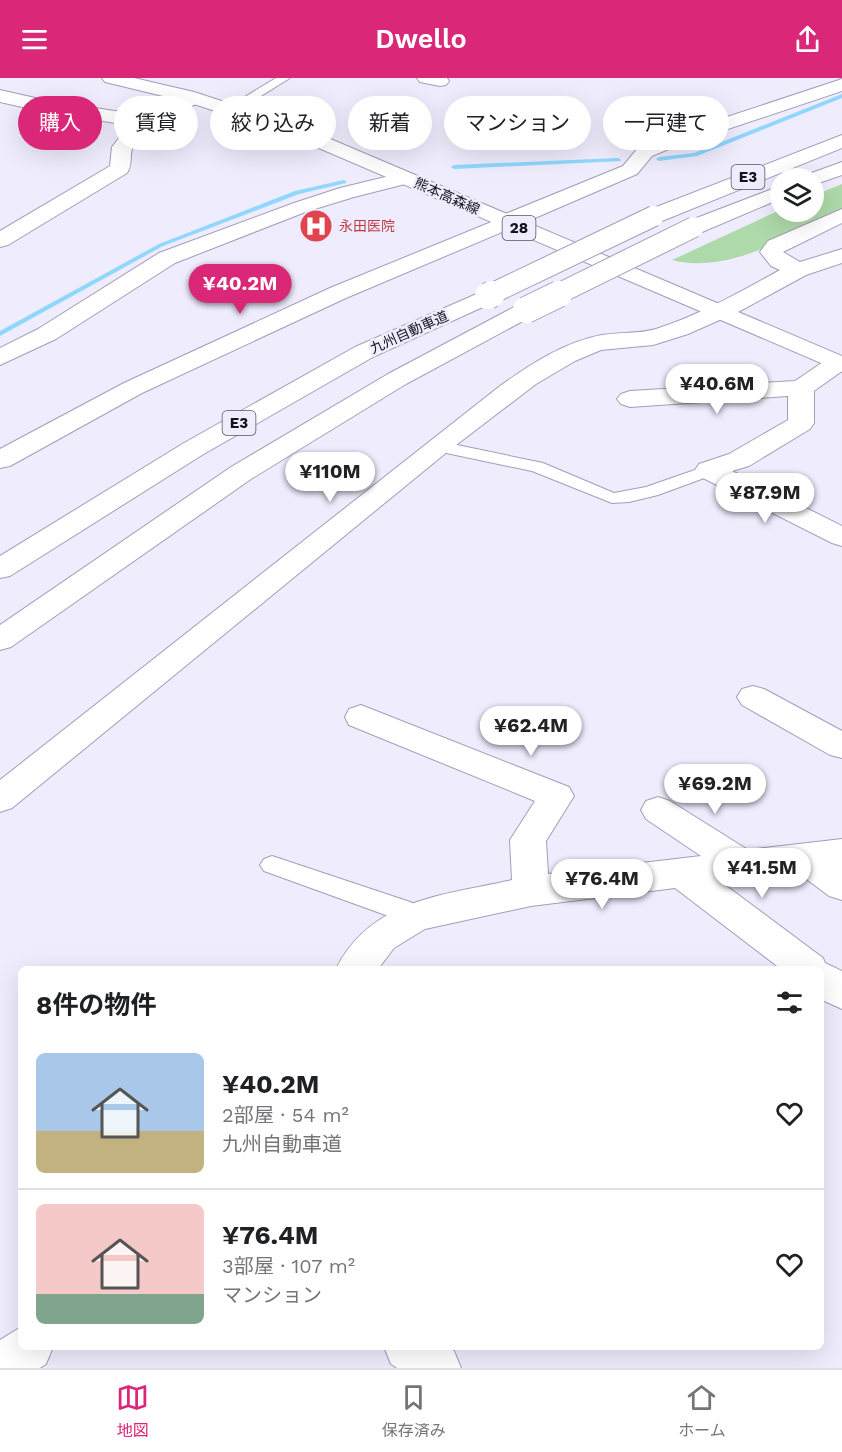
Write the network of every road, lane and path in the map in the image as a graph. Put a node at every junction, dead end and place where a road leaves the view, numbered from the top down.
1 (111, 78) edge
2 (284, 78) edge
3 (842, 85) edge
4 (0, 96) edge
5 (186, 96) edge
6 (253, 96) edge
7 (114, 117) edge
8 (842, 141) edge
9 (336, 148) edge
10 (122, 150) edge
11 (842, 168) edge
12 (824, 175) edge
13 (406, 178) junction
14 (770, 196) edge
15 (842, 215) edge
16 (506, 222) junction
17 (0, 240) edge
18 (842, 256) edge
19 (798, 270) junction
20 (718, 311) junction
21 (0, 358) edge
22 (840, 364) edge
23 (801, 388) junction
24 (630, 399) dead end
25 (438, 446) junction
26 (0, 460) edge
27 (709, 470) junction
28 (842, 537) edge
29 (0, 569) edge
30 (0, 640) edge
31 (753, 697) dead end
32 (361, 717) dead end
33 (842, 746) edge
34 (0, 799) edge
35 (658, 810) dead end
36 (842, 853) edge
37 (805, 859) junction
38 (272, 864) dead end
39 (743, 865) junction
40 (681, 873) junction
41 (842, 886) edge
42 (531, 891) junction
43 (416, 916) junction
44 (357, 966) edge
45 (805, 966) edge
46 (824, 980) edge
47 (842, 993) edge
48 (25, 1350) edge
49 (412, 1350) edge
50 (2, 1368) edge
51 (437, 1368) edge

1 - 5 main road, 熊本高森線 / 28
2 - 6 lane
3 - 16 main road
4 - 7 main road
8 - 29 main road, 九州自動車道 / E3, bridge
9 - 13 main road, 熊本高森線 / 28
10 - 17 main road
11 - 12 main road
13 - 16 main road, 熊本高森線 / 28
13 - 21 main road
14 - 30 main road, 九州自動車道 / E3, bridge
15 - 19 main road
16 - 20 main road, 熊本高森線 / 28
16 - 26 main road
18 - 19 main road
19 - 20 main road
20 - 22 main road, 熊本高森線 / 28
20 - 25 main road
22 - 23 main road
23 - 24 main road
23 - 27 main road
25 - 27 lane
25 - 34 main road
27 - 28 main road
31 - 33 main road
32 - 42 main road
35 - 39 main road
36 - 37 main road
37 - 39 main road
37 - 41 main road
38 - 43 lane
39 - 40 main road
40 - 42 main road
40 - 45 main road
42 - 43 main road
43 - 44 main road
46 - 47 main road
48 - 50 main road
49 - 51 main road

